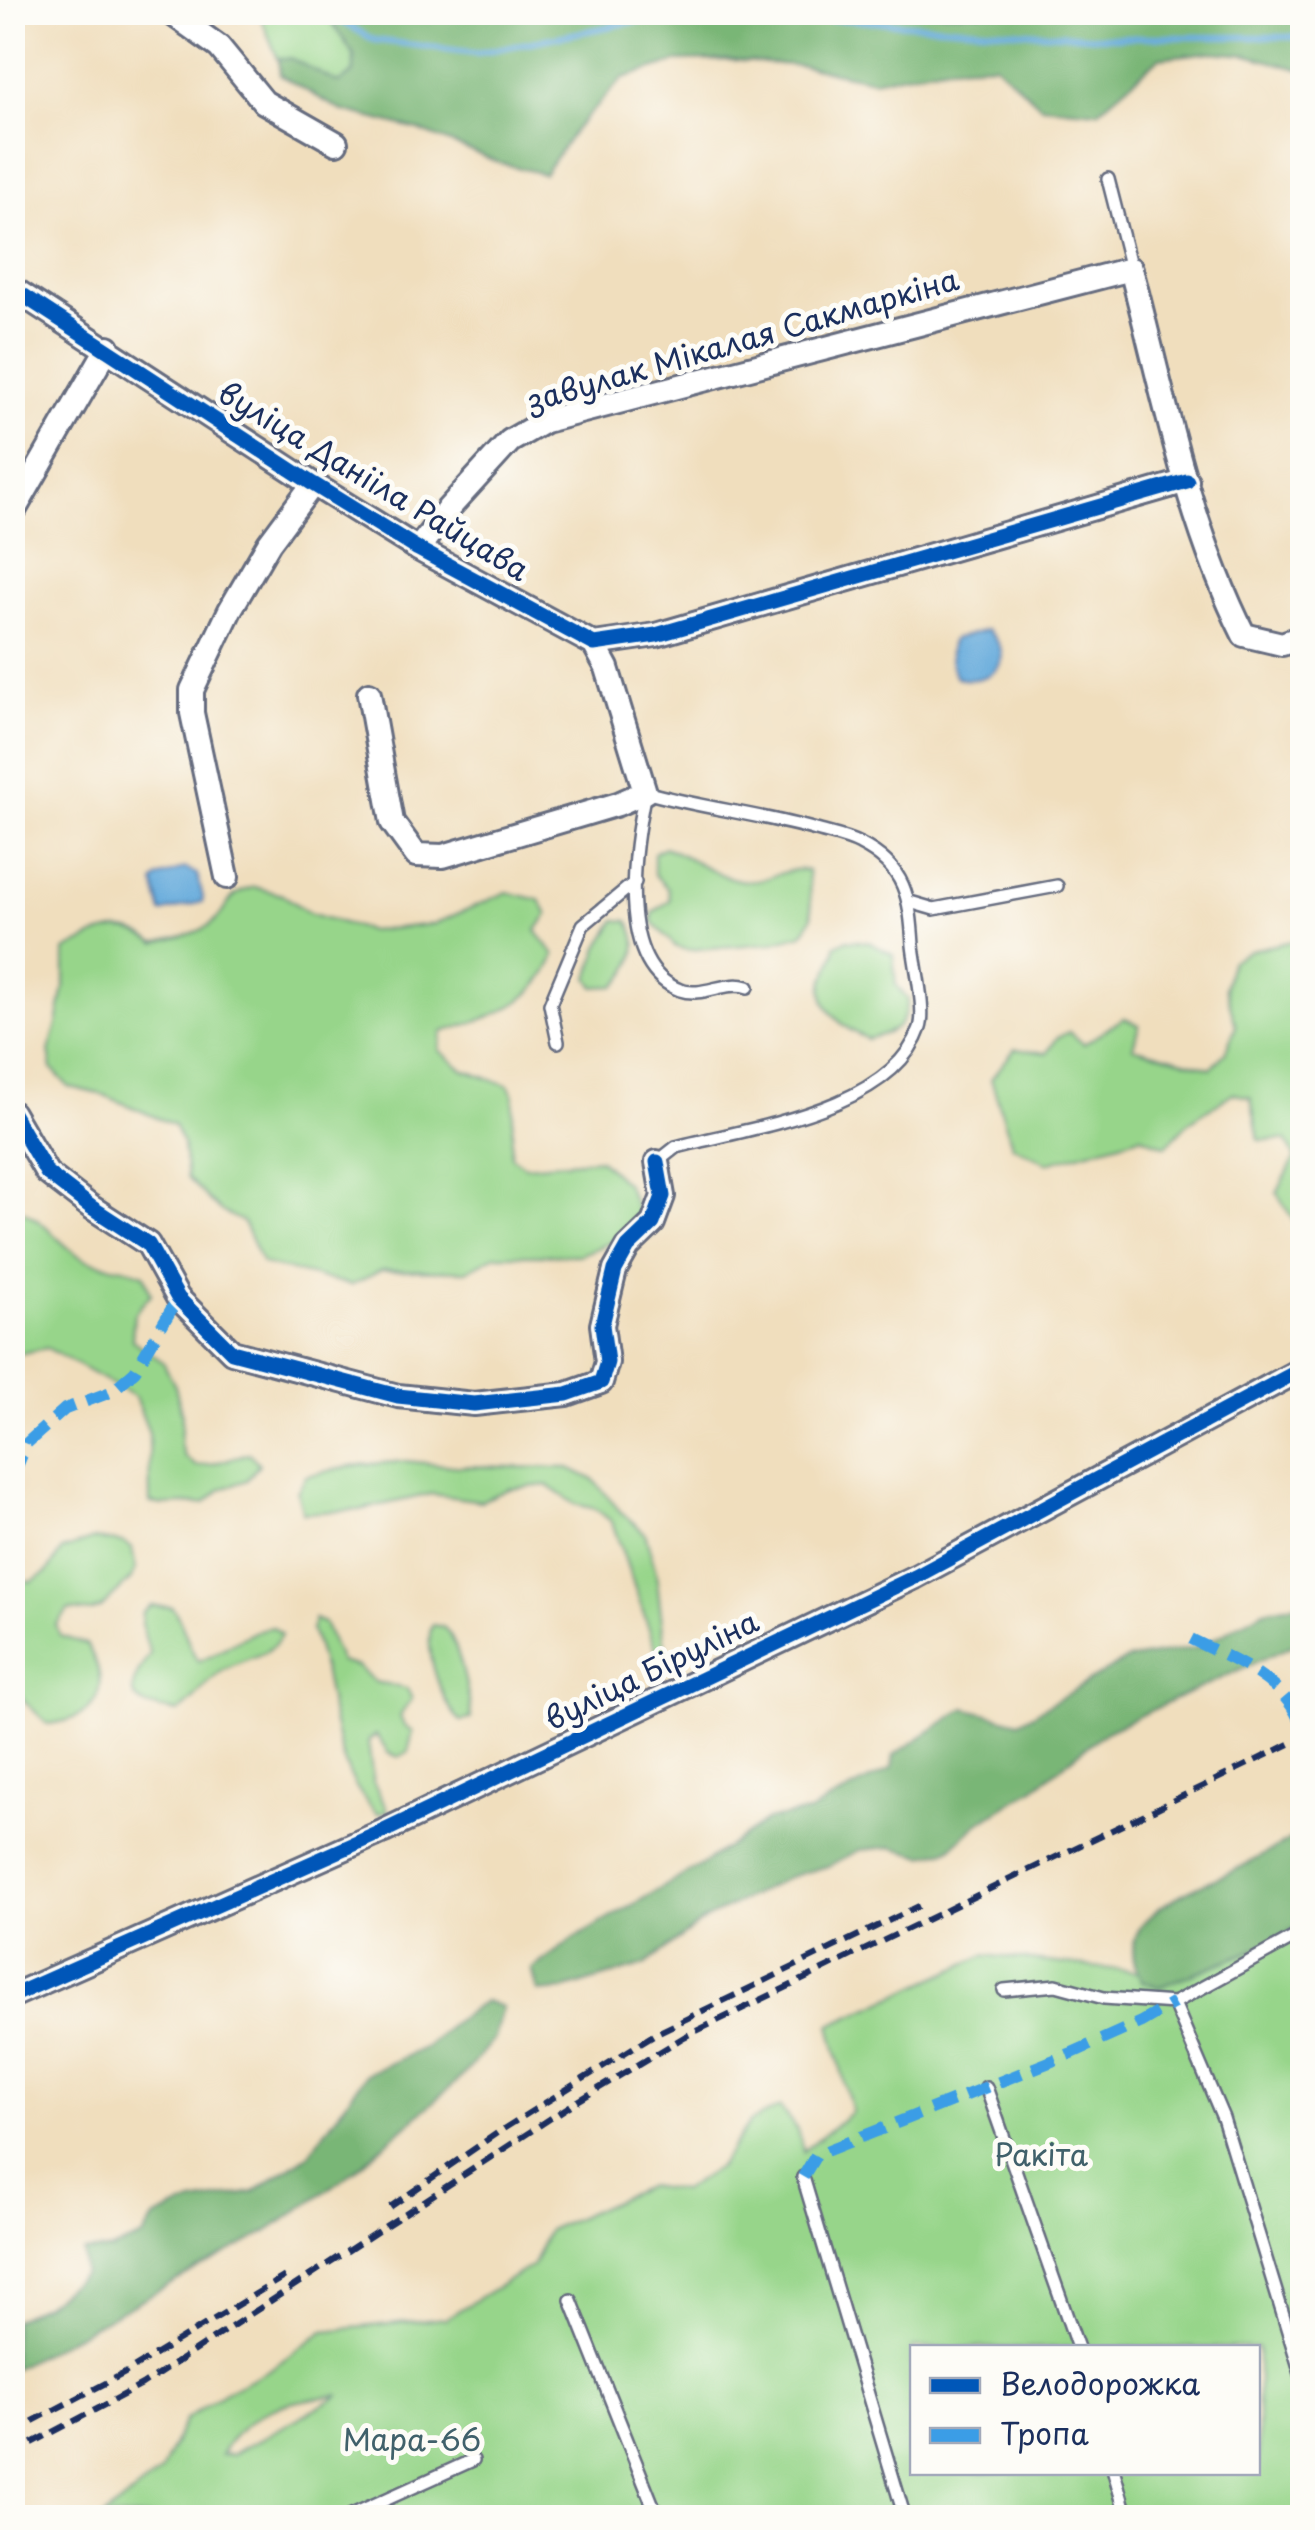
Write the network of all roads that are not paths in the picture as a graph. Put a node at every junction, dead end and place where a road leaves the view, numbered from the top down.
1 (170, 12) edge
2 (336, 143) dead end
3 (1108, 179) dead end
4 (1131, 269) junction
5 (12, 288) edge
6 (108, 347) junction
7 (1186, 481) junction
8 (313, 484) junction
9 (12, 514) edge
10 (418, 549) junction
11 (1302, 637) edge
12 (594, 644) junction
13 (369, 694) dead end
14 (645, 792) junction
15 (227, 877) dead end
16 (635, 882) junction
17 (1057, 886) dead end
18 (910, 902) junction
19 (748, 987) dead end
20 (558, 1042) dead end
21 (12, 1113) edge
22 (657, 1162) joint
23 (1302, 1369) edge
24 (1302, 1934) edge
25 (1004, 1990) dead end
26 (12, 1996) edge
27 (1174, 2002) junction
28 (986, 2087) dead end
29 (803, 2178) dead end
30 (571, 2300) dead end
31 (1077, 2345) edge
32 (1302, 2377) edge
33 (474, 2460) dead end
34 (1115, 2475) edge
35 (344, 2518) edge
36 (658, 2518) edge
37 (905, 2518) edge
38 (1127, 2518) edge

1 - 2 street
3 - 4 lane
4 - 7 street
4 - 10 street, завулак Мікалая Сакмаркіна
5 - 6 street, вуліца Данііла Райцава
6 - 8 street, вуліца Данііла Райцава
6 - 9 street
7 - 11 street
7 - 12 street
8 - 10 street, вуліца Данііла Райцава
8 - 15 street
10 - 12 street, вуліца Данііла Райцава
12 - 14 street
13 - 14 street
14 - 16 lane
14 - 18 lane
16 - 19 lane
16 - 20 lane
17 - 18 lane
18 - 22 lane
21 - 22 street
23 - 26 street, вуліца Біруліна
24 - 27 lane
25 - 27 lane
27 - 32 lane
28 - 31 lane
29 - 37 lane
30 - 36 lane
33 - 35 lane
34 - 38 lane

